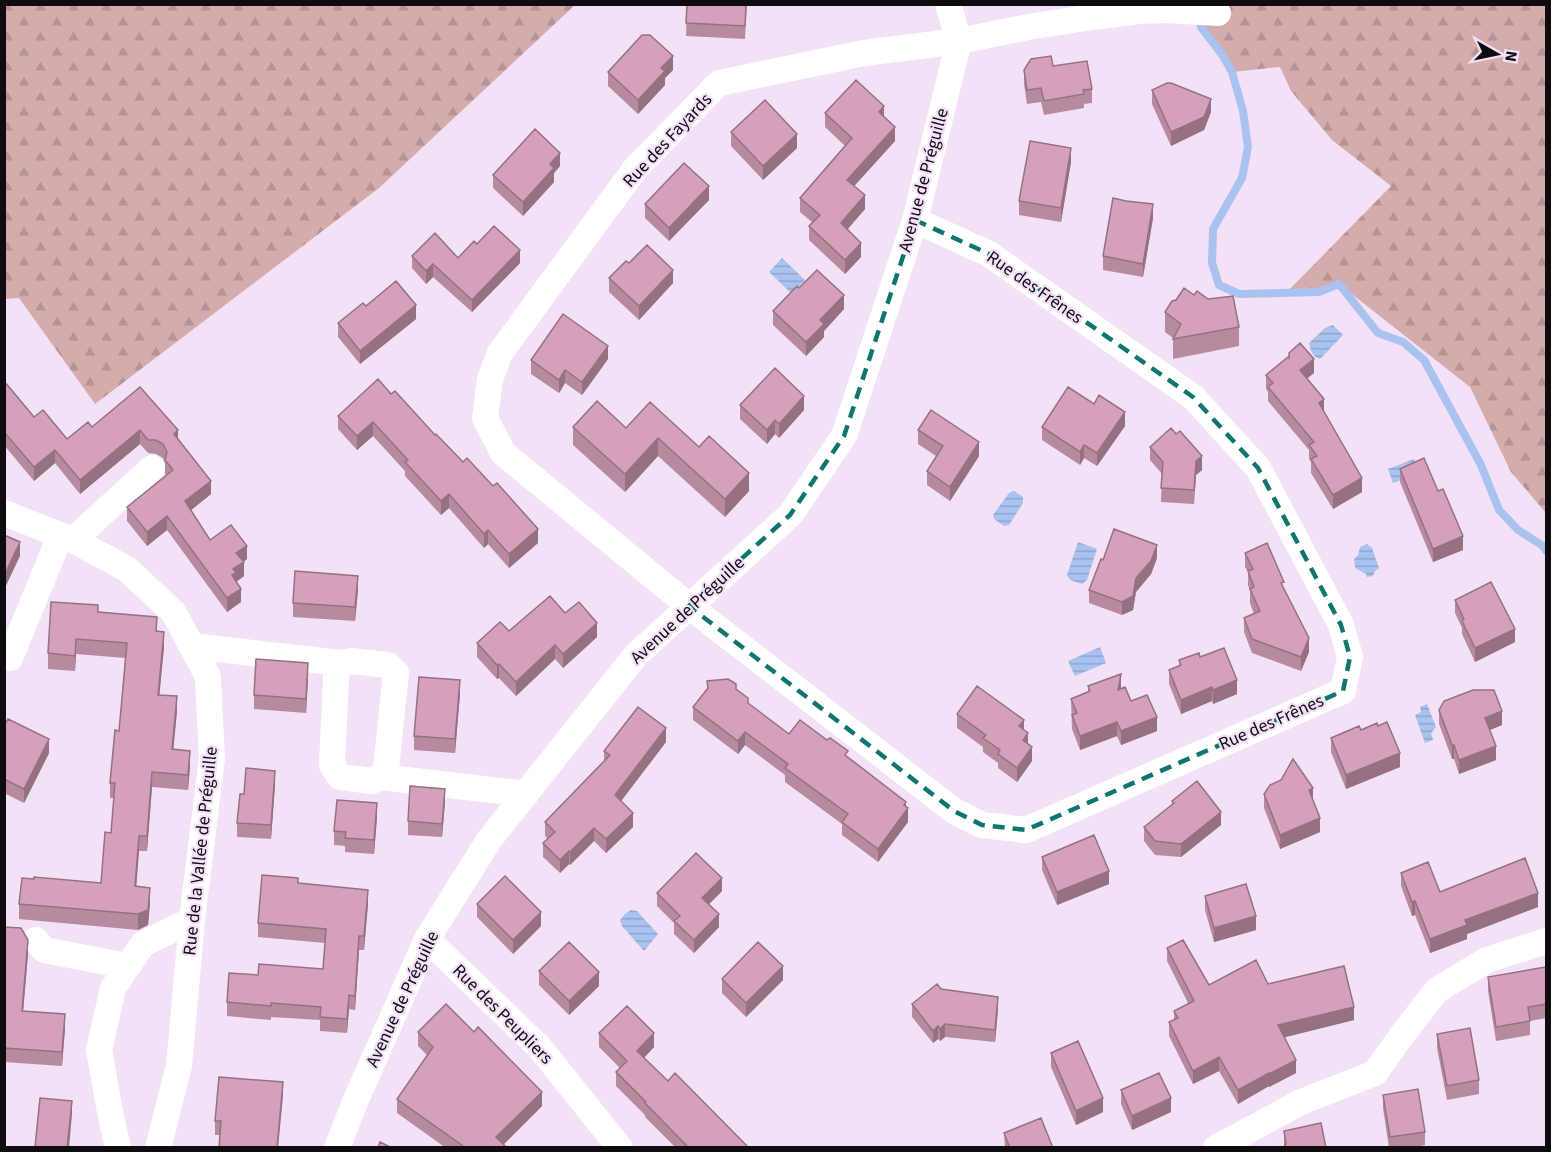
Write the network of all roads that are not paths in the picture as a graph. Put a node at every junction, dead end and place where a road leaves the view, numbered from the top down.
1 (948, 4) edge
2 (1218, 13) dead end
3 (959, 41) junction
4 (915, 220) junction
5 (152, 468) dead end
6 (4, 513) edge
7 (66, 538) junction
8 (689, 606) junction
9 (191, 646) junction
10 (10, 658) dead end
11 (342, 663) junction
12 (381, 777) junction
13 (526, 794) junction
14 (192, 920) junction
15 (427, 939) junction
16 (36, 940) dead end
17 (1546, 941) edge
18 (128, 966) junction
19 (118, 1148) edge
20 (158, 1148) edge
21 (337, 1148) edge
22 (620, 1148) edge
23 (1216, 1148) edge

1 - 3 street
2 - 3 street, Rue des Fayards
3 - 4 street, Avenue de Préguille
3 - 8 street, Rue des Fayards
4 - 8 street, Avenue de Préguille
4 - 8 street, Rue des Frênes
5 - 7 street
6 - 7 street, Rue de la Vallée de Préguille
7 - 9 street, Rue de la Vallée de Préguille
7 - 10 street
8 - 13 street, Avenue de Préguille
9 - 11 street
9 - 14 street, Rue de la Vallée de Préguille
11 - 12 street
11 - 12 street
12 - 13 street
13 - 15 street, Avenue de Préguille
14 - 18 street
14 - 20 street, Rue de la Vallée de Préguille
15 - 21 street, Avenue de Préguille
15 - 22 street, Rue des Peupliers
16 - 18 street
17 - 23 street
18 - 19 street

